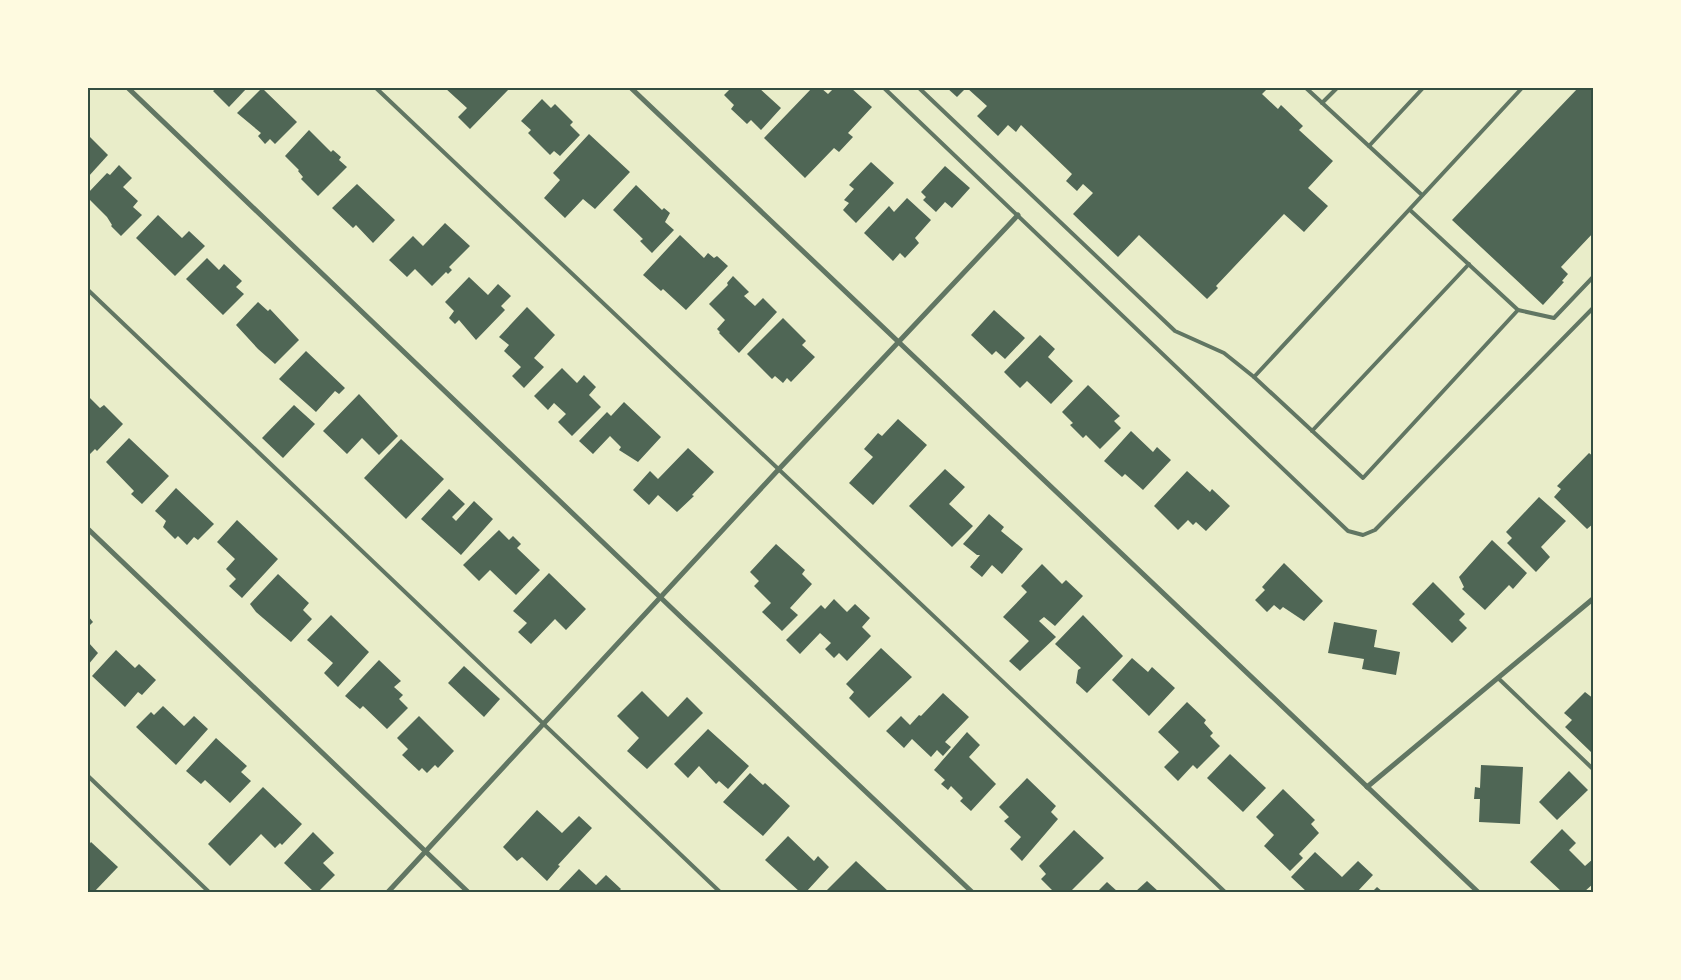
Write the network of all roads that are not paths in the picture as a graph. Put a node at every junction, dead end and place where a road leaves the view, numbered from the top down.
1 (128, 88) edge
2 (376, 88) edge
3 (631, 88) edge
4 (884, 88) edge
5 (918, 88) edge
6 (1306, 88) edge
7 (1337, 88) edge
8 (1423, 88) edge
9 (1522, 88) edge
10 (1322, 103) junction
11 (1369, 146) junction
12 (1422, 195) junction
13 (1410, 210) junction
14 (1018, 215) junction
15 (1469, 264) junction
16 (1594, 276) edge
17 (88, 290) edge
18 (1594, 307) edge
19 (1518, 310) junction
20 (898, 342) junction
21 (1254, 377) junction
22 (1312, 431) junction
23 (779, 469) junction
24 (88, 529) edge
25 (660, 598) junction
26 (1594, 598) edge
27 (1498, 678) junction
28 (543, 725) junction
29 (1594, 770) edge
30 (88, 776) edge
31 (1367, 786) junction
32 (425, 852) junction
33 (210, 892) edge
34 (388, 892) edge
35 (468, 892) edge
36 (720, 892) edge
37 (972, 892) edge
38 (1225, 892) edge
39 (1478, 892) edge

1 - 25 street
2 - 23 lane
3 - 20 street
4 - 14 lane
5 - 21 lane
6 - 10 lane
7 - 10 lane
8 - 11 lane
9 - 12 lane
10 - 11 lane
11 - 12 lane
12 - 13 lane
13 - 15 lane
13 - 21 lane
14 - 18 lane
14 - 20 street
15 - 19 lane
15 - 22 lane
16 - 19 lane
17 - 28 lane
19 - 22 lane
20 - 23 street
20 - 31 street
21 - 22 lane
23 - 25 street
23 - 38 lane
24 - 32 street
25 - 28 street
25 - 37 street
26 - 27 street
27 - 29 lane
27 - 31 street
28 - 32 street
28 - 36 lane
30 - 33 lane
31 - 39 street
32 - 34 street
32 - 35 street

